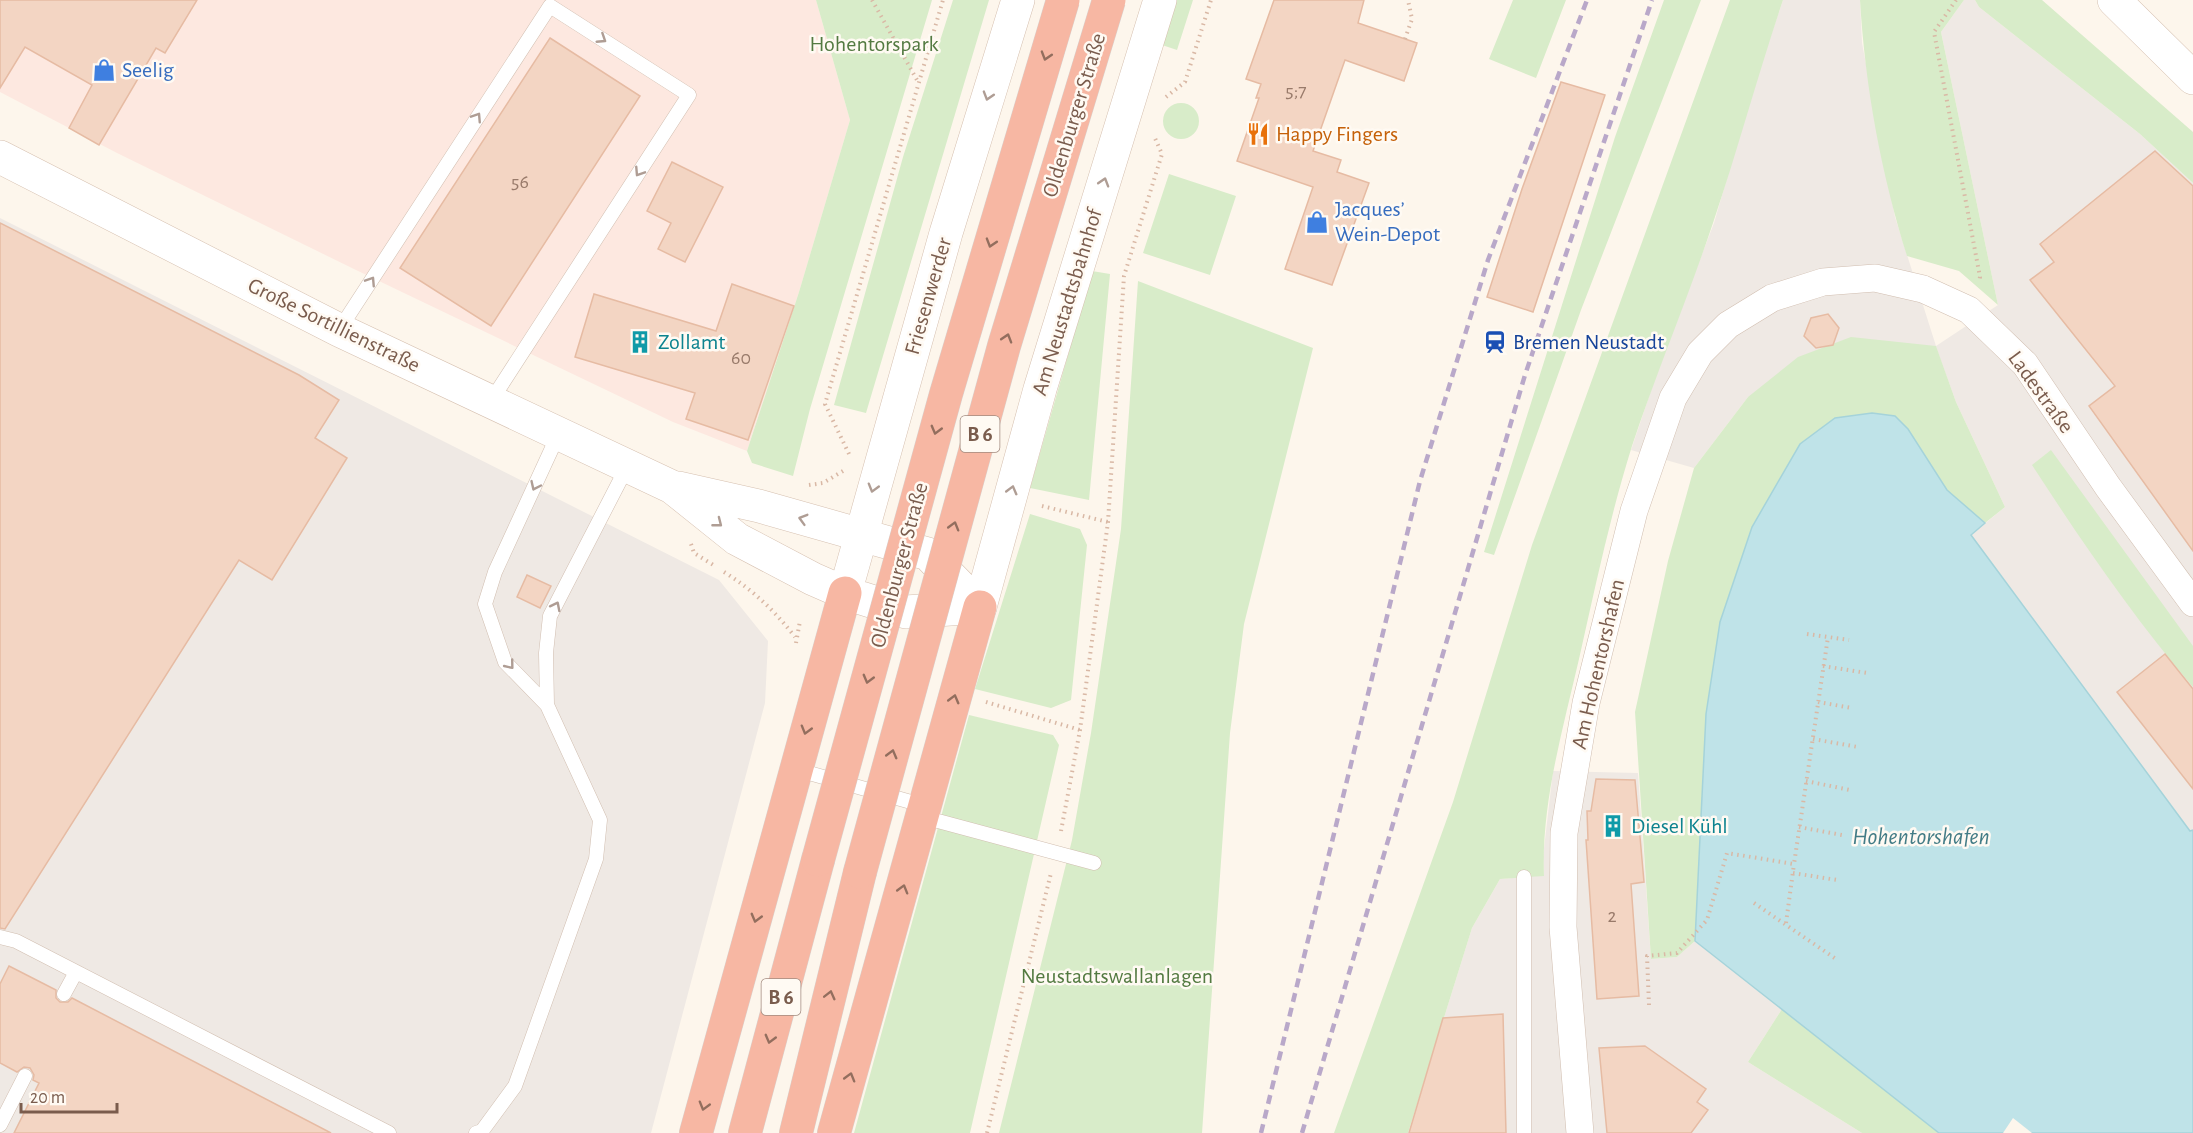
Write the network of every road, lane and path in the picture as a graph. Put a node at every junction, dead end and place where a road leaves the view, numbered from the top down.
1 (872, 0) edge
2 (943, 0) edge
3 (1018, 0) edge
4 (1063, 0) edge
5 (1109, 0) edge
6 (1160, 0) edge
7 (1210, 0) edge
8 (1408, 0) edge
9 (1956, 0) edge
10 (2122, 2) edge
11 (1405, 39) dead end
12 (2193, 78) edge
13 (918, 81) junction
14 (1185, 82) dead end
15 (1162, 154) dead end
16 (0, 157) edge
17 (1823, 282) joint
18 (1969, 310) junction
19 (339, 330) junction
20 (490, 401) junction
21 (559, 433) junction
22 (849, 455) dead end
23 (628, 465) junction
24 (672, 487) junction
25 (1030, 503) dead end
26 (860, 533) junction
27 (845, 593) junction
28 (2193, 603) edge
29 (980, 607) junction
30 (1807, 634) dead end
31 (1828, 638) junction
32 (1849, 640) dead end
33 (1823, 666) junction
34 (1867, 673) dead end
35 (983, 702) dead end
36 (1818, 702) junction
37 (547, 705) junction
38 (1852, 708) dead end
39 (1080, 729) dead end
40 (1813, 739) junction
41 (1858, 747) dead end
42 (795, 769) junction
43 (1806, 781) junction
44 (1850, 790) dead end
45 (924, 812) junction
46 (1799, 827) junction
47 (1842, 835) dead end
48 (1094, 863) dead end
49 (1794, 864) junction
50 (1793, 873) junction
51 (1524, 877) dead end
52 (1836, 880) dead end
53 (1754, 903) dead end
54 (1786, 923) junction
55 (0, 937) edge
56 (1836, 959) dead end
57 (76, 972) junction
58 (64, 994) dead end
59 (1649, 1005) dead end
60 (25, 1076) dead end
61 (0, 1125) edge
62 (389, 1133) edge
63 (476, 1133) edge
64 (696, 1133) edge
65 (745, 1133) edge
66 (796, 1133) edge
67 (834, 1133) edge
68 (1524, 1133) edge
69 (1580, 1133) edge

1 - 13 path
2 - 13 path
3 -> 26 main road, Friesenwerder
4 -> 65 highway, Oldenburger Straße / B 6, bridge
66 -> 5 highway, Oldenburger Straße / B 6, bridge
29 -> 6 main road, Am Neustadtsbahnhof
7 - 14 path
8 - 11 path
9 - 18 path
10 - 12 main road
13 - 22 path
15 - 25 path
16 - 19 main road, Große Sortillienstraße
17 - 18 street, Ladestraße
17 - 69 street, Am Hohentorshafen
18 - 28 street, Ladestraße
19 - 20 main road, Große Sortillienstraße
19 -> 20 lane
20 - 21 main road, Große Sortillienstraße
21 - 23 main road, Große Sortillienstraße
21 -> 37 lane
23 - 24 main road, Große Sortillienstraße
37 -> 23 lane
26 -> 24 main road, Große Sortillienstraße
24 -> 27 main road, Große Sortillienstraße
26 - 27 main road, Friesenwerder
26 - 29 main road, Große Sortillienstraße
27 - 29 main road, Große Sortillienstraße
27 -> 42 highway
45 -> 29 highway
30 - 31 path
31 - 32 path
31 - 33 path
33 - 34 path
33 - 36 path
35 - 39 path
36 - 38 path
36 - 40 path
37 - 63 lane
40 - 41 path
40 - 43 path
42 - 45 lane
42 -> 64 highway
43 - 44 path
43 - 46 path
45 - 48 lane
67 -> 45 highway
46 - 47 path
46 - 49 path
49 - 50 path
49 - 59 path
50 - 52 path
50 - 54 path
51 - 68 lane
53 - 54 path
54 - 56 path
55 - 57 lane
57 - 58 lane
57 - 62 lane
60 - 61 lane

